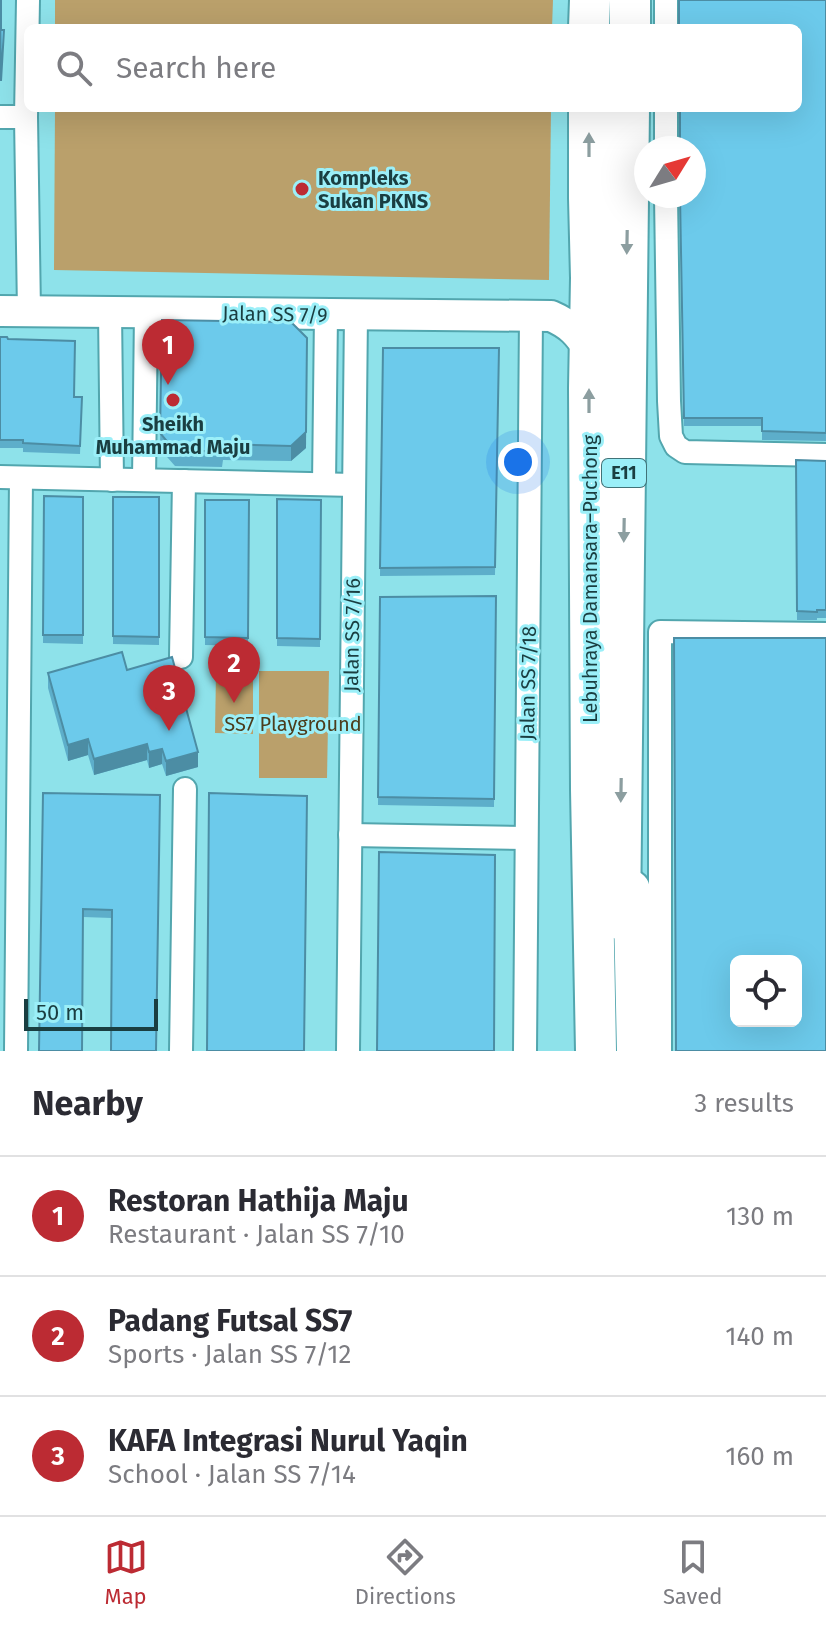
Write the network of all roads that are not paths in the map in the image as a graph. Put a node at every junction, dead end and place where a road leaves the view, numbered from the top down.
1 (28, 0) edge
2 (590, 0) edge
3 (630, 0) edge
4 (666, 0) edge
5 (28, 24) edge
6 (589, 24) edge
7 (630, 24) edge
8 (666, 24) edge
9 (26, 112) edge
10 (589, 112) edge
11 (629, 112) edge
12 (666, 112) edge
13 (0, 117) edge
14 (26, 117) junction
15 (666, 136) edge
16 (666, 208) edge
17 (591, 278) junction
18 (14, 311) edge
19 (110, 312) junction
20 (146, 312) junction
21 (326, 314) junction
22 (356, 314) junction
23 (541, 316) junction
24 (591, 352) junction
25 (826, 455) edge
26 (11, 478) edge
27 (112, 480) junction
28 (144, 480) junction
29 (184, 481) junction
30 (324, 484) junction
31 (354, 485) junction
32 (826, 634) edge
33 (181, 657) dead end
34 (185, 789) dead end
35 (591, 790) junction
36 (350, 835) junction
37 (526, 838) junction
38 (620, 839) junction
39 (16, 1051) edge
40 (181, 1051) edge
41 (348, 1051) edge
42 (525, 1051) edge
43 (576, 1051) edge
44 (596, 1051) edge
45 (619, 1051) edge
46 (637, 1051) edge
47 (660, 1051) edge

1 - 5 street
2 - 6 highway
3 - 7 highway
4 - 8 street
9 - 14 street
17 -> 10 highway, Lebuhraya Damansara–Puchong / E11
11 -> 38 highway, Lebuhraya Damansara–Puchong / E11
12 - 15 street
13 - 14 street
14 - 18 street
16 - 25 street
17 - 23 street
17 - 24 highway, Lebuhraya Damansara–Puchong / E11
18 - 19 street, Jalan SS 7/9
19 - 20 street, Jalan SS 7/9
19 - 27 street
20 - 21 street, Jalan SS 7/9
20 - 28 street
21 - 22 street, Jalan SS 7/9
21 - 30 street
22 - 23 street, Jalan SS 7/9
22 - 31 street, Jalan SS 7/16
23 - 24 street
23 - 37 street, Jalan SS 7/18
35 -> 24 highway, Lebuhraya Damansara–Puchong / E11
26 - 27 street
26 - 39 street
27 - 28 street
28 - 29 street
29 - 30 street
29 - 33 street
30 - 31 street
31 - 36 street, Jalan SS 7/16
32 - 47 street
34 - 40 street
35 - 43 highway
35 - 44 highway, Lebuhraya Damansara–Puchong / E11
36 - 37 street
36 - 41 street, Jalan SS 7/16
37 - 42 street, Jalan SS 7/18
38 - 45 highway, Lebuhraya Damansara–Puchong / E11
38 - 46 highway

